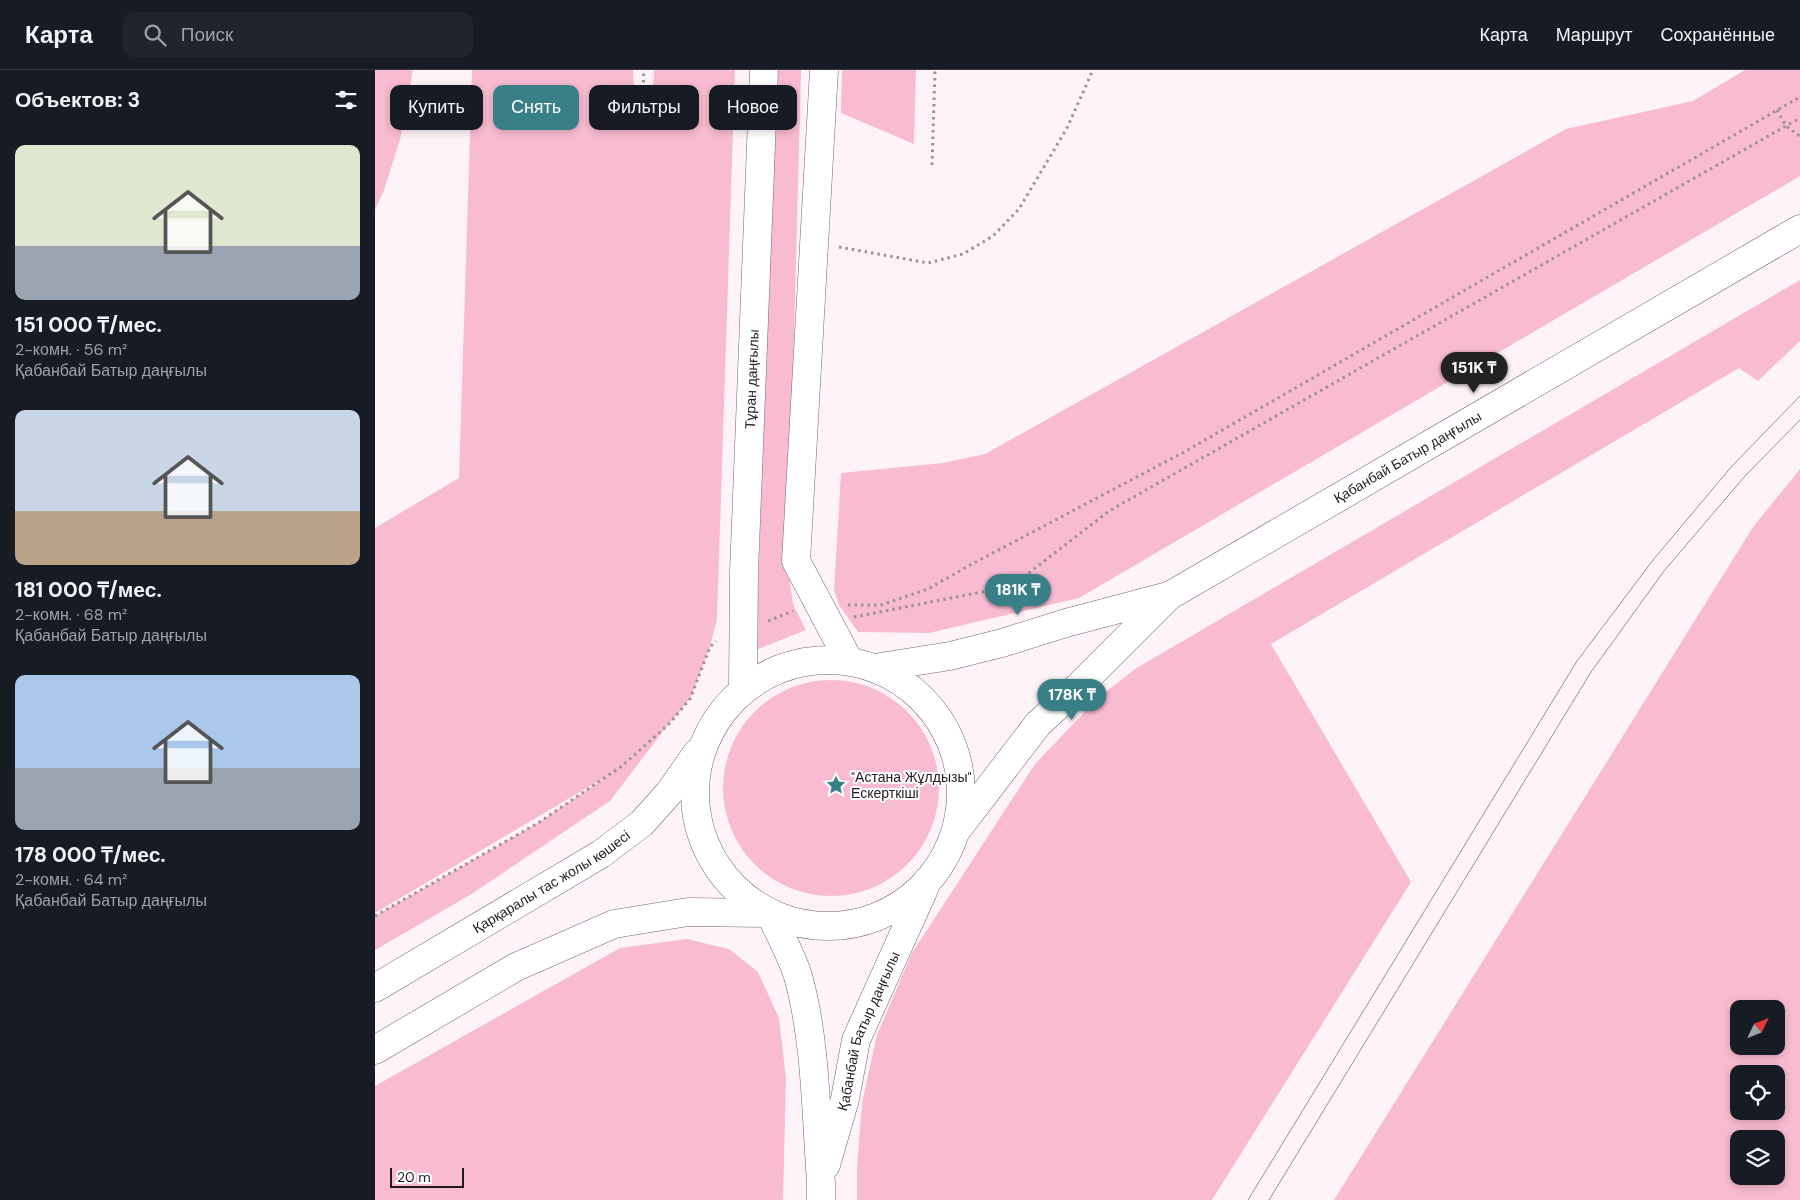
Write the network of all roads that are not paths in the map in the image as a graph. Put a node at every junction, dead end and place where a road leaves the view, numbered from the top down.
1 (764, 70) edge
2 (824, 70) edge
3 (1800, 229) edge
4 (1169, 596) junction
5 (861, 664) junction
6 (743, 689) junction
7 (702, 745) junction
8 (956, 831) junction
9 (927, 883) junction
10 (770, 913) junction
11 (375, 988) edge
12 (375, 1050) edge
13 (821, 1192) edge

1 - 6 main road, Тұран даңғылы
2 - 5 main road
3 - 4 main road, Қабанбай Батыр даңғылы
4 - 5 main road, Қабанбай Батыр даңғылы
4 - 8 main road, Қабанбай Батыр даңғылы
5 - 6 main road, Қабанбай Батыр даңғылы
5 - 8 main road
6 - 7 main road, Қарқаралы тас жолы көшесі
7 - 10 main road
7 - 11 main road, Қарқаралы тас жолы көшесі
8 - 9 main road
9 - 10 main road
9 - 13 main road, Қабанбай Батыр даңғылы
10 - 12 main road
10 - 13 main road, Қабанбай Батыр даңғылы

